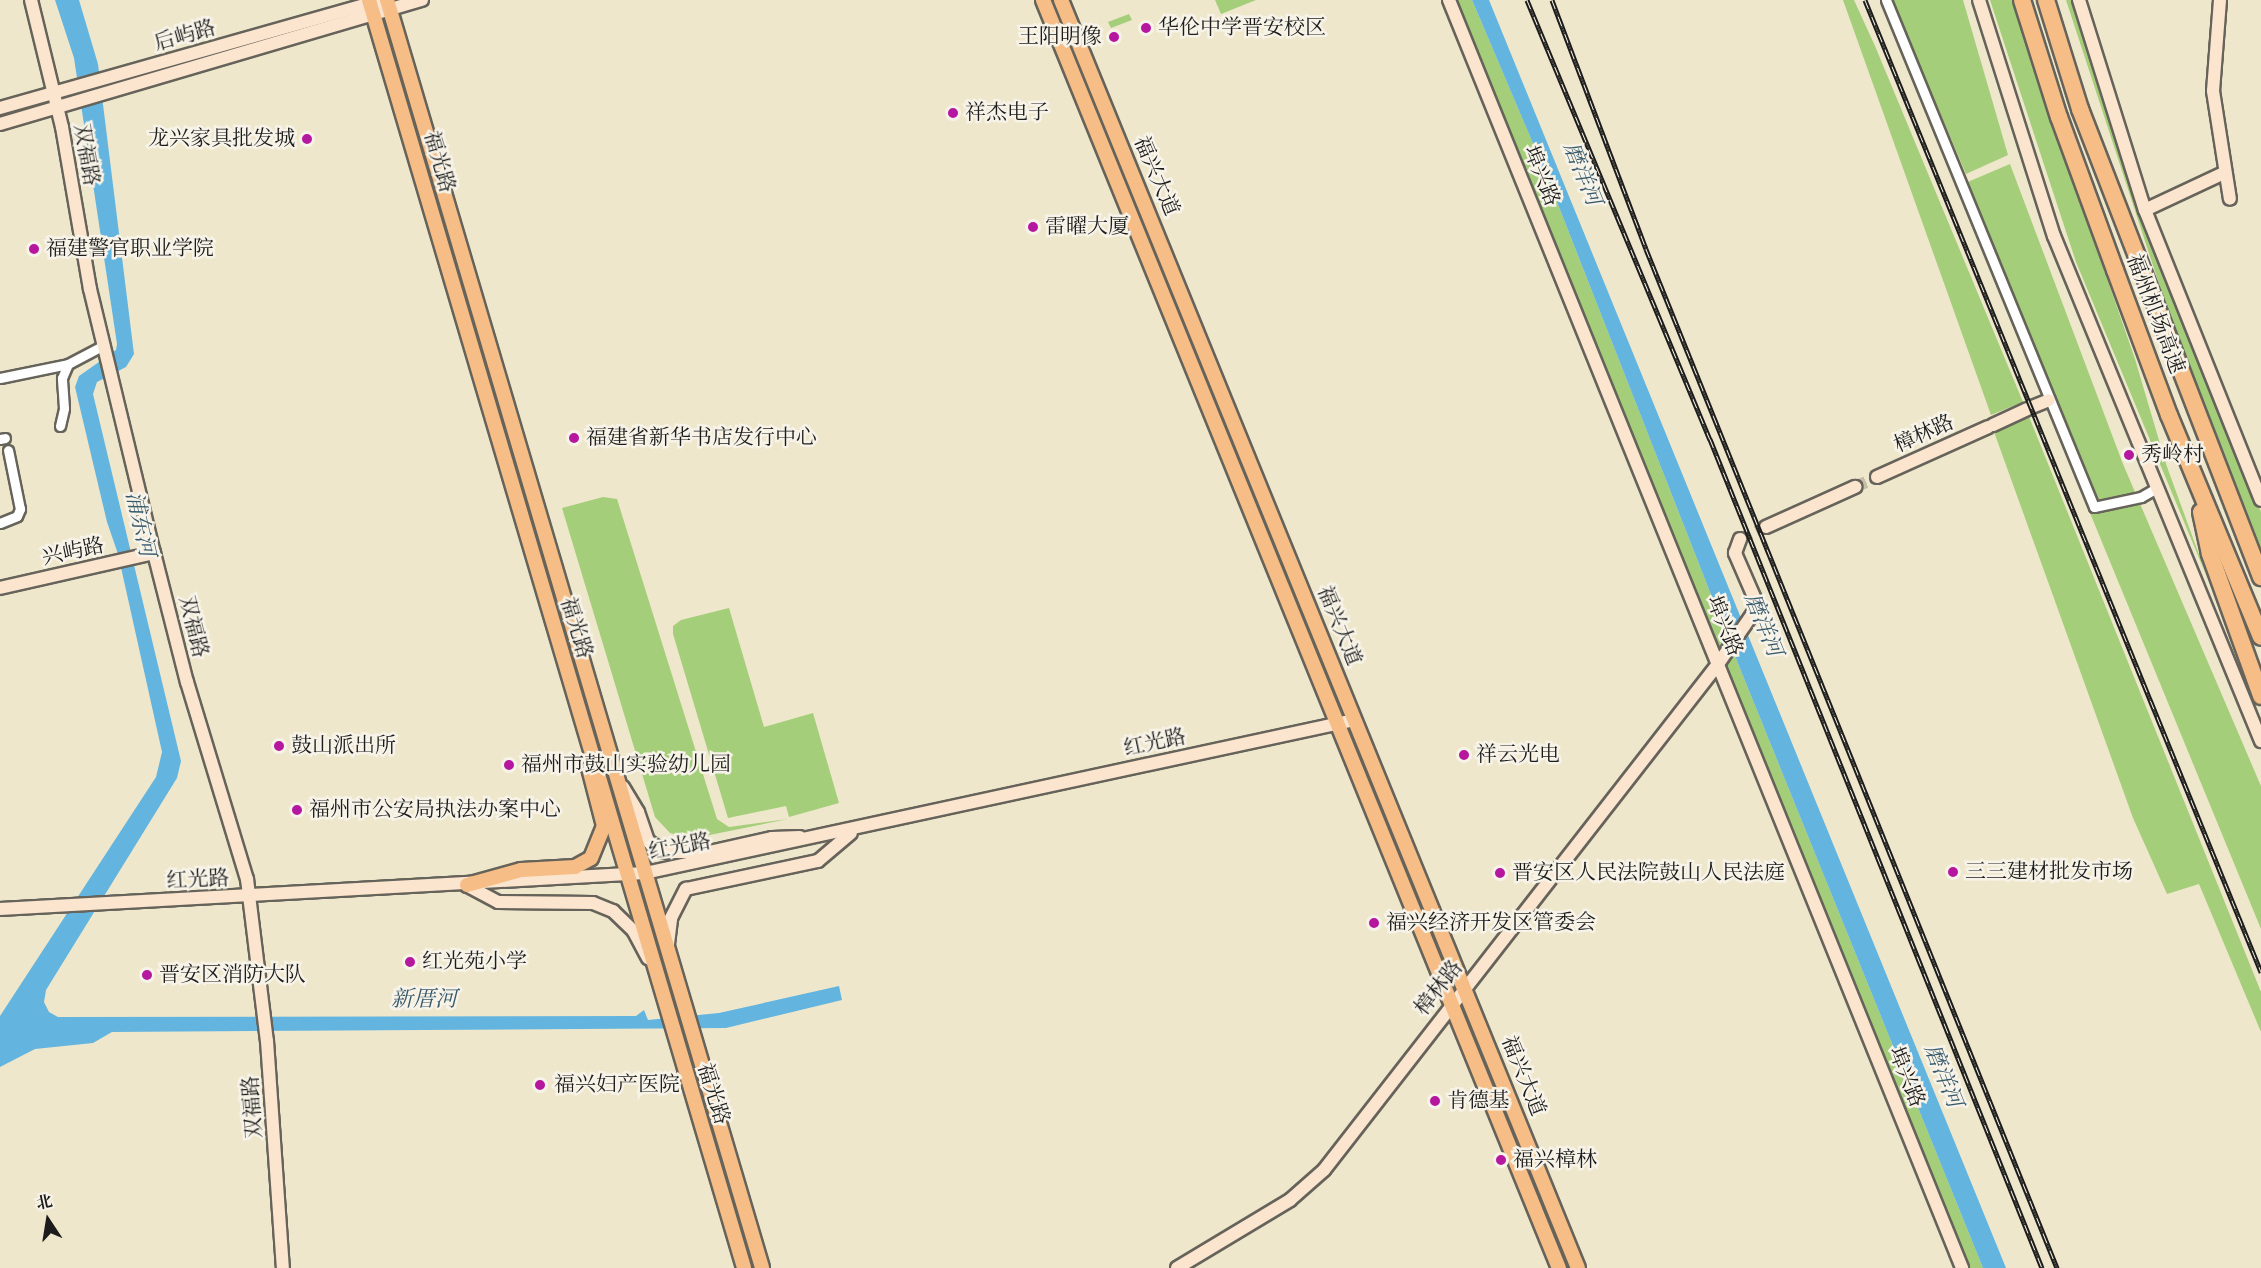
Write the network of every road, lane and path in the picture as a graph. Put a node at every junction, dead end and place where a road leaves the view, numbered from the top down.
1 (31, 0) edge
2 (422, 0) edge
3 (1042, 0) edge
4 (1061, 0) edge
5 (1449, 0) edge
6 (1886, 0) edge
7 (1979, 0) edge
8 (2022, 0) edge
9 (2046, 0) edge
10 (2079, 0) edge
11 (2220, 0) edge
12 (378, 4) edge
13 (108, 85) junction
14 (55, 93) junction
15 (58, 107) junction
16 (0, 108) edge
17 (0, 124) edge
18 (2224, 172) junction
19 (2230, 199) dead end
20 (2145, 210) junction
21 (105, 349) junction
22 (68, 364) junction
23 (0, 378) edge
24 (2049, 399) junction
25 (60, 426) dead end
26 (8, 450) dead end
27 (2192, 470) junction
28 (1877, 477) tunnel mouth
29 (1855, 487) tunnel mouth
30 (2155, 489) junction
31 (2261, 500) edge
32 (0, 523) edge
33 (1766, 527) tunnel mouth
34 (1740, 539) dead end
35 (154, 553) junction
36 (2261, 576) edge
37 (0, 588) edge
38 (2261, 637) edge
39 (1718, 664) junction
40 (2261, 696) edge
41 (1354, 720) junction
42 (1338, 724) junction
43 (586, 733) junction
44 (2260, 738) edge
45 (618, 780) junction
46 (853, 831) junction
47 (819, 839) junction
48 (645, 873) junction
49 (629, 875) junction
50 (467, 885) junction
51 (249, 897) junction
52 (0, 909) edge
53 (667, 948) junction
54 (653, 969) junction
55 (1465, 987) junction
56 (1452, 1003) junction
57 (283, 1268) edge
58 (744, 1268) edge
59 (762, 1268) edge
60 (1177, 1268) edge
61 (1559, 1268) edge
62 (1578, 1268) edge
63 (1962, 1268) edge

1 - 14 street, 双福路
2 - 12 street, 后屿路
3 - 42 main road, 福兴大道
4 - 41 main road, 福兴大道
5 - 39 street, 埠兴路
6 - 24 street
7 - 30 street
8 - 27 highway, 福州机场高速
9 - 36 highway, 福州机场高速
10 - 20 street
11 - 18 street
12 - 13 street, 后屿路
12 - 43 main road, 福光路
12 - 45 main road, 福光路
13 - 14 street, 后屿路
13 - 15 street
14 - 15 street, 双福路
14 - 16 street, 后屿路
15 - 17 street
15 - 21 street, 双福路
18 - 19 street
18 - 20 street
20 - 31 street
21 - 22 street
21 - 35 street, 双福路
22 - 23 street
22 - 25 street
24 - 28 street, 樟林路
24 - 30 street
26 - 32 street
27 - 38 highway, 福州机场高速
27 - 40 highway
29 - 33 street
30 - 44 street
34 - 39 street, 樟林路
35 - 37 street, 兴屿路
35 - 51 street, 双福路
39 - 55 street, 樟林路
39 - 63 street, 埠兴路
41 - 42 street, 红光路
41 - 55 main road, 福兴大道
42 - 46 street, 红光路
42 - 56 main road, 福兴大道
43 - 49 main road, 福光路
43 - 50 main road
45 - 47 street
45 - 48 main road, 福光路
46 - 47 street, 红光路
46 - 53 street
47 - 48 street, 红光路
48 - 49 street, 红光路
48 - 53 main road, 福光路
49 - 50 street, 红光路
49 - 54 main road, 福光路
50 - 51 street, 红光路
50 - 54 street
51 - 52 street, 红光路
51 - 57 street, 双福路
53 - 59 main road, 福光路
54 - 58 main road, 福光路
55 - 56 street, 樟林路
55 - 62 main road, 福兴大道
56 - 60 street, 樟林路
56 - 61 main road, 福兴大道

